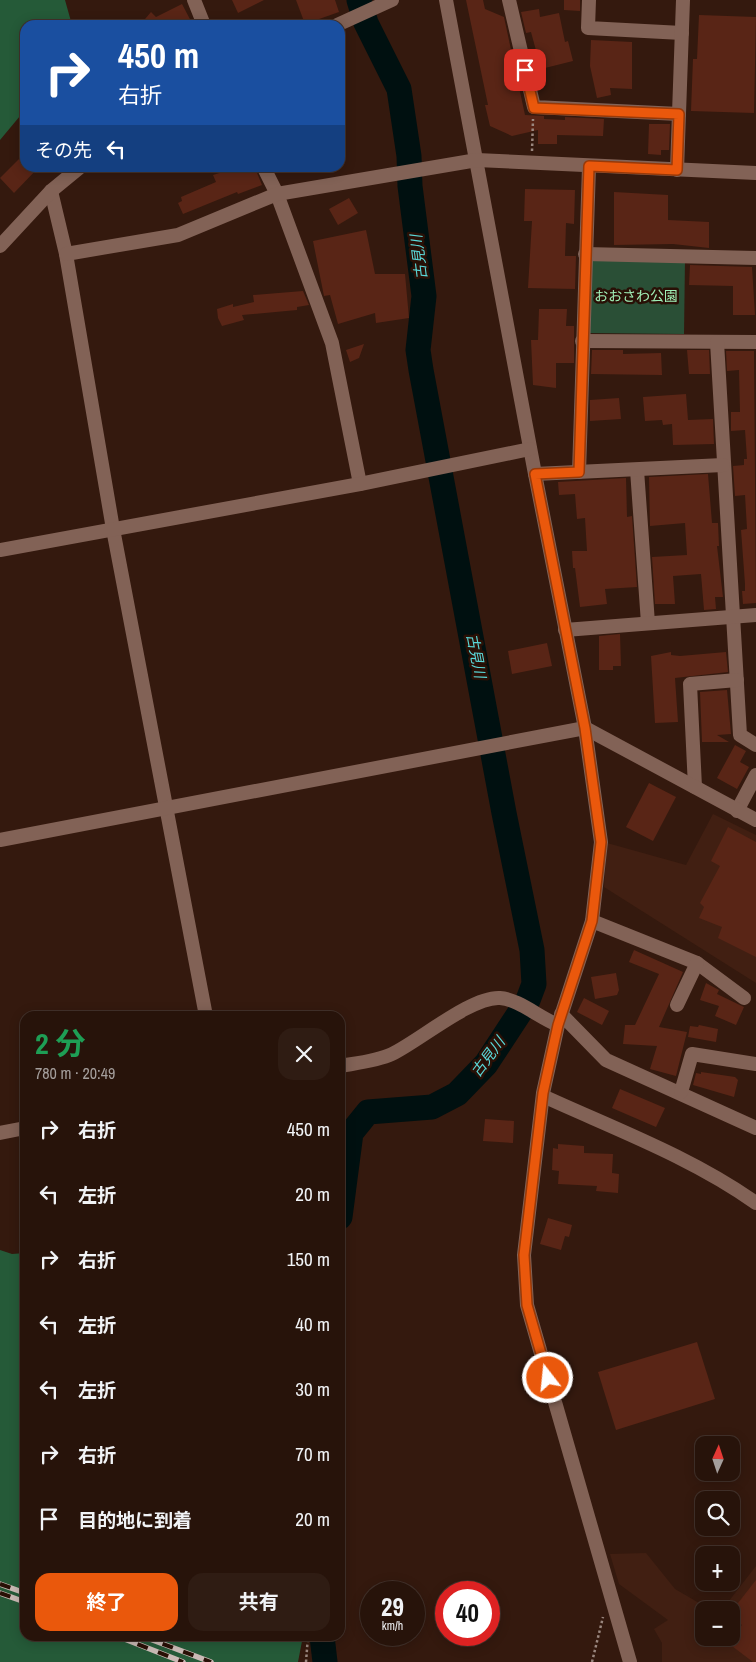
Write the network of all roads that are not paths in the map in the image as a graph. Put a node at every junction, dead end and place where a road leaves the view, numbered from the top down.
1 (194, 0) edge
2 (392, 0) edge
3 (446, 0) edge
4 (509, 0) edge
5 (589, 0) edge
6 (683, 0) edge
7 (202, 20) edge
8 (345, 22) edge
9 (682, 33) junction
10 (679, 114) junction
11 (478, 160) junction
12 (589, 166) junction
13 (677, 170) junction
14 (74, 172) edge
15 (266, 172) edge
16 (756, 173) edge
17 (51, 191) junction
18 (277, 194) junction
19 (0, 246) edge
20 (66, 254) junction
21 (585, 254) junction
22 (756, 258) edge
23 (582, 341) junction
24 (718, 342) junction
25 (756, 342) edge
26 (530, 449) junction
27 (723, 465) junction
28 (637, 470) junction
29 (579, 472) junction
30 (535, 474) junction
31 (360, 484) junction
32 (113, 529) junction
33 (0, 550) edge
34 (756, 615) edge
35 (735, 616) junction
36 (648, 622) junction
37 (564, 630) junction
38 (737, 680) junction
39 (585, 728) junction
40 (756, 745) edge
41 (756, 775) edge
42 (696, 787) junction
43 (166, 808) junction
44 (737, 811) junction
45 (756, 820) edge
46 (0, 840) edge
47 (592, 921) junction
48 (697, 963) junction
49 (744, 998) dead end
50 (677, 1005) dead end
51 (205, 1011) edge
52 (560, 1020) junction
53 (756, 1064) edge
54 (345, 1065) edge
55 (681, 1092) junction
56 (542, 1096) junction
57 (756, 1128) edge
58 (20, 1129) edge
59 (0, 1133) edge
60 (756, 1203) edge
61 (630, 1662) edge

1 - 7 street
2 - 8 street
3 - 11 street
4 - 10 street
5 - 9 street
6 - 9 street
9 - 10 street
10 - 13 street
11 - 12 street
11 - 18 street
11 - 26 street
12 - 13 street
12 - 21 street
13 - 16 street
14 - 17 street
15 - 18 street
17 - 19 street
17 - 20 street
18 - 20 street
18 - 31 street
20 - 32 street
21 - 22 street
21 - 23 street
23 - 24 street
23 - 29 street
24 - 25 street
24 - 27 street
26 - 30 street
26 - 31 street
27 - 28 street
27 - 35 street
28 - 29 street
28 - 36 street
29 - 30 street
30 - 37 street
31 - 32 street
32 - 33 street
32 - 43 street
34 - 35 street
35 - 36 street
35 - 38 street
36 - 37 street
37 - 39 street
38 - 40 street
38 - 42 street
39 - 42 street
39 - 43 street
39 - 47 street
41 - 44 street
42 - 44 street
43 - 46 street
43 - 51 street
44 - 45 street
47 - 48 street
47 - 52 street
48 - 49 street
48 - 50 street
52 - 54 street
52 - 55 street
52 - 56 street
53 - 55 street
55 - 57 street
56 - 60 street
56 - 61 street
58 - 59 street

